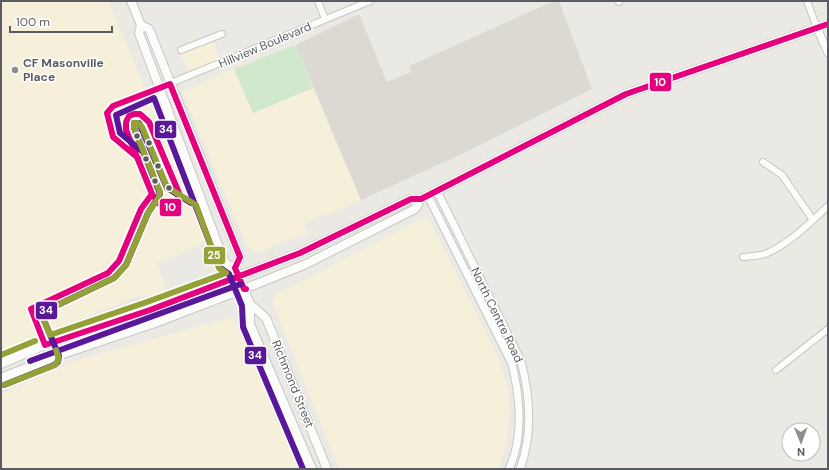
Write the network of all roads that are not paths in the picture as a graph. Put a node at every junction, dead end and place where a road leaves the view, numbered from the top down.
1 (131, 1) edge
2 (318, 1) edge
3 (370, 1) edge
4 (807, 1) edge
5 (325, 19) junction
6 (828, 24) edge
7 (141, 25) junction
8 (817, 28) junction
9 (222, 34) dead end
10 (182, 50) dead end
11 (828, 53) edge
12 (170, 84) junction
13 (159, 88) junction
14 (763, 162) dead end
15 (437, 191) junction
16 (425, 197) junction
17 (828, 206) edge
18 (813, 220) junction
19 (743, 257) dead end
20 (235, 268) junction
21 (238, 277) junction
22 (244, 289) junction
23 (250, 304) junction
24 (828, 329) edge
25 (1, 364) edge
26 (776, 370) dead end
27 (1, 378) edge
28 (312, 469) edge
29 (327, 469) edge
30 (509, 469) edge
31 (520, 469) edge

1 - 7 main road, Richmond Street
2 - 5 street
3 - 5 street, Hillview Boulevard
4 - 8 street
5 - 12 street, Hillview Boulevard
6 - 8 main road
7 - 12 main road, Richmond Street
7 - 13 main road, Richmond Street
8 - 11 street
8 - 15 main road
9 - 10 street
12 - 13 street, Hillview Boulevard
12 - 20 main road, Richmond Street
13 - 20 main road, Richmond Street
14 - 18 street
15 - 16 main road
15 - 31 street, North Centre Road
16 - 21 main road
16 - 22 main road
16 - 30 street, North Centre Road
17 - 18 street
18 - 19 street
20 - 21 main road, Richmond Street
21 - 22 main road, Richmond Street
21 - 25 main road
22 - 23 main road, Richmond Street
22 - 27 main road
23 - 28 main road, Richmond Street
23 - 29 main road, Richmond Street
24 - 26 street

